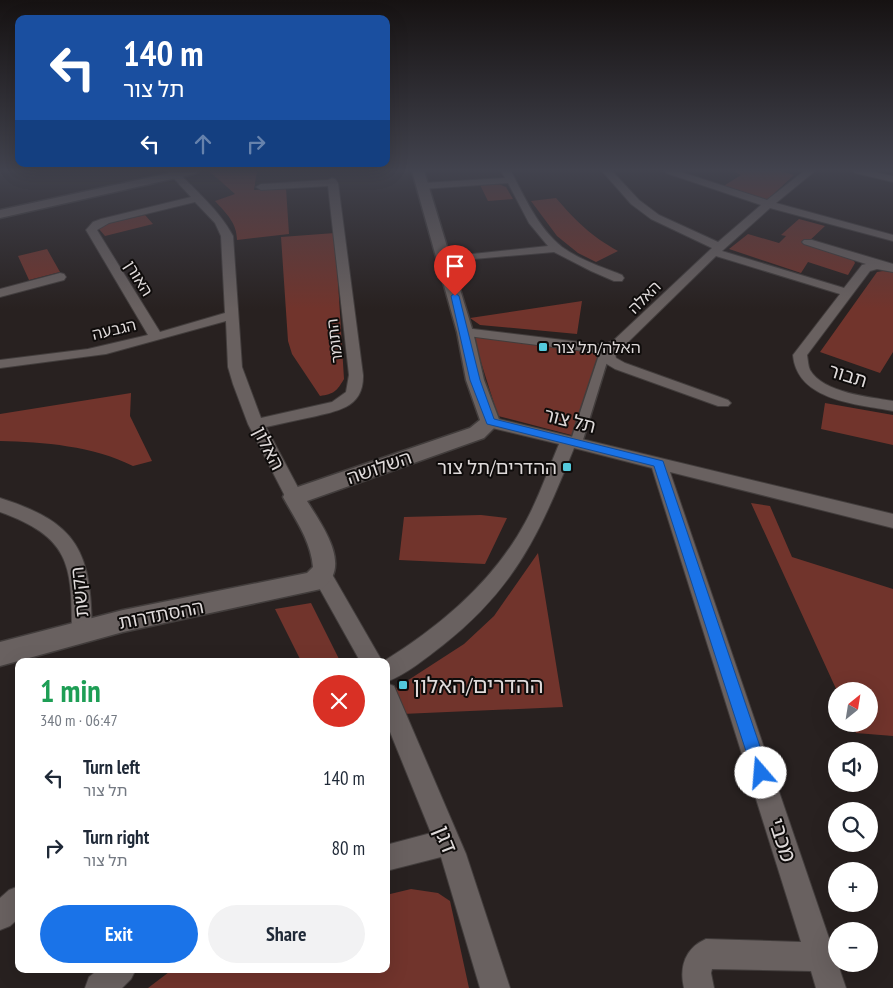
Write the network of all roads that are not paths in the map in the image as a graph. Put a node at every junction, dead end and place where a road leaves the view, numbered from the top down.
1 (121, 217) edge
2 (216, 217) edge
3 (341, 217) edge
4 (431, 217) edge
5 (533, 217) edge
6 (655, 217) edge
7 (753, 217) edge
8 (816, 217) edge
9 (893, 238) edge
10 (808, 242) dead end
11 (557, 248) junction
12 (717, 249) junction
13 (444, 260) junction
14 (877, 265) junction
15 (893, 268) edge
16 (60, 277) dead end
17 (618, 278) dead end
18 (0, 293) edge
19 (848, 293) junction
20 (232, 315) junction
21 (465, 332) junction
22 (156, 337) junction
23 (606, 349) junction
24 (0, 364) edge
25 (723, 403) dead end
26 (893, 406) edge
27 (490, 422) junction
28 (256, 424) junction
29 (573, 442) junction
30 (659, 464) junction
31 (294, 497) junction
32 (0, 505) edge
33 (893, 521) edge
34 (322, 575) junction
35 (82, 631) junction
36 (0, 654) edge
37 (369, 658) edge
38 (390, 670) edge
39 (390, 703) edge
40 (448, 842) junction
41 (390, 857) edge
42 (15, 903) edge
43 (0, 916) edge
44 (821, 957) junction
45 (116, 973) edge
46 (100, 988) edge
47 (495, 988) edge
48 (699, 988) edge
49 (831, 988) edge

1 - 22 street, האורן
2 - 20 street, האלון
3 - 28 street, התומר
4 - 13 street
5 - 11 street
6 - 12 street
7 - 12 street, האלה
8 - 9 street
10 - 14 street
11 - 13 street
11 - 17 street
12 - 19 street
12 - 23 street, האלה
13 - 21 street
14 - 15 street
14 - 19 street, תבור
16 - 18 street
19 - 26 street, תבור
20 - 22 street, הגבעה
20 - 28 street, האלון
21 - 23 street
21 - 27 street
22 - 24 street, הגבעה
23 - 25 street
23 - 29 street
27 - 29 street, תל צור
27 - 31 street, השלושה
28 - 31 street, האלון
29 - 30 street, תל צור
29 - 38 street
30 - 33 street, תל צור
30 - 44 street, מכבי
31 - 34 street, האלון
32 - 35 street, הקשת
34 - 35 street, ההסתדרות
34 - 37 street
35 - 36 street, ההסתדרות
39 - 40 street, דגן
40 - 41 street
40 - 47 street, דגן
42 - 43 street
44 - 48 street
44 - 49 street, מכבי
45 - 46 street

